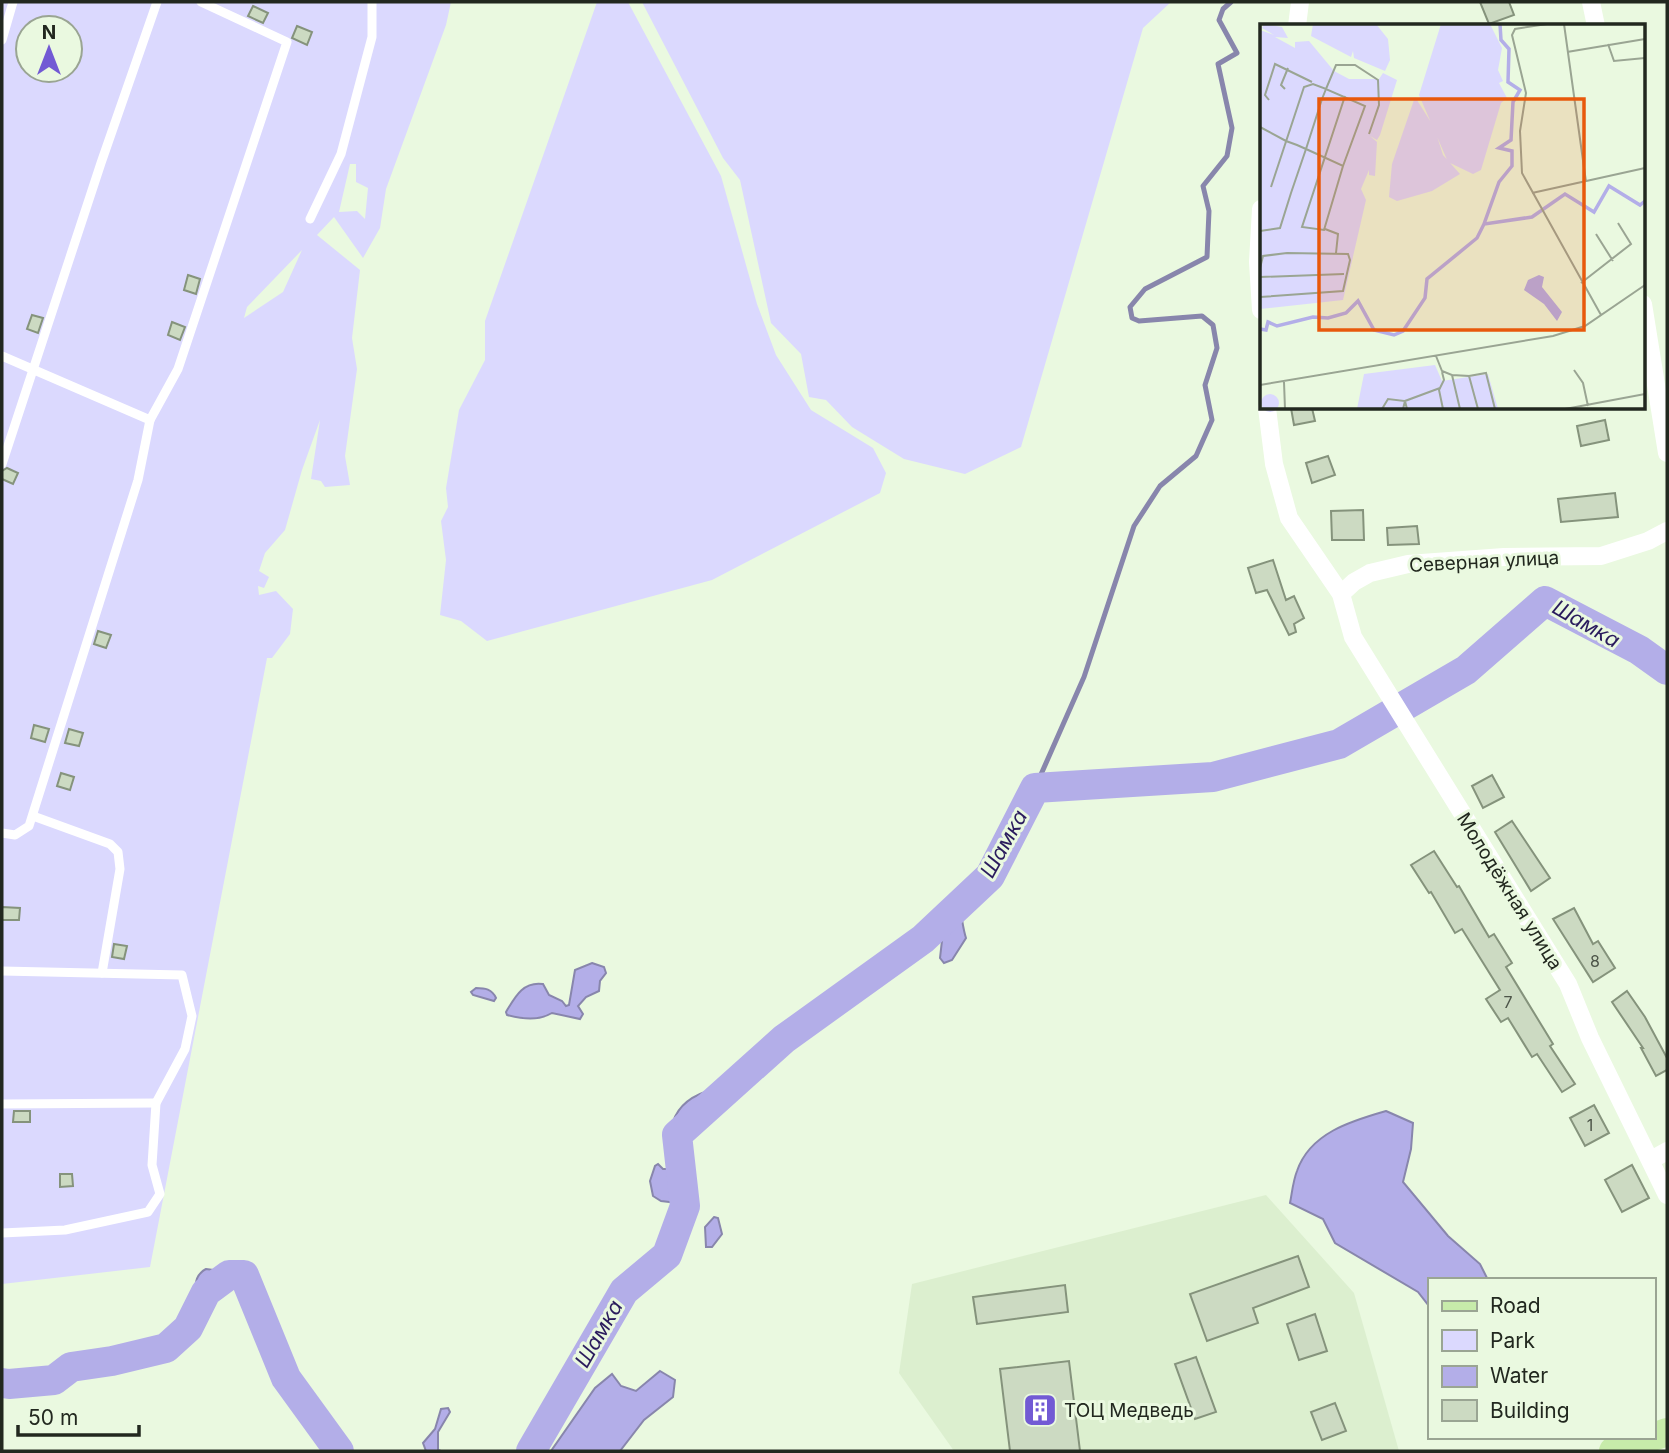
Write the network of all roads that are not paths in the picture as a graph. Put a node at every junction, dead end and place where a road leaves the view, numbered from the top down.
1 (13, 2) edge
2 (157, 2) edge
3 (201, 2) edge
4 (372, 2) edge
5 (1300, 2) edge
6 (1591, 2) edge
7 (1297, 24) edge
8 (1596, 24) edge
9 (2, 40) edge
10 (310, 219) dead end
11 (1260, 227) edge
12 (1260, 294) edge
13 (1644, 310) edge
14 (2, 356) edge
15 (33, 369) junction
16 (1267, 410) edge
17 (150, 420) junction
18 (1667, 453) edge
19 (2, 464) edge
20 (1667, 531) edge
21 (1341, 594) junction
22 (33, 816) junction
23 (2, 833) edge
24 (2, 971) edge
25 (102, 973) junction
26 (156, 1103) junction
27 (2, 1104) edge
28 (1667, 1152) edge
29 (1651, 1160) junction
30 (1667, 1195) edge
31 (2, 1233) edge
32 (1647, 1439) edge
33 (1613, 1451) edge

1 - 9 lane
2 - 15 lane
3 - 17 lane
4 - 10 lane
5 - 7 street
6 - 8 street
11 - 12 street
13 - 18 street
14 - 15 lane
15 - 17 lane
15 - 19 lane
16 - 21 street
17 - 22 lane
20 - 21 street, Северная улица
21 - 29 street, Молодёжная улица
22 - 23 lane
22 - 25 lane
24 - 25 lane
25 - 26 lane
26 - 27 lane
26 - 31 lane
28 - 29 street
29 - 30 street, Молодёжная улица
32 - 33 main road

